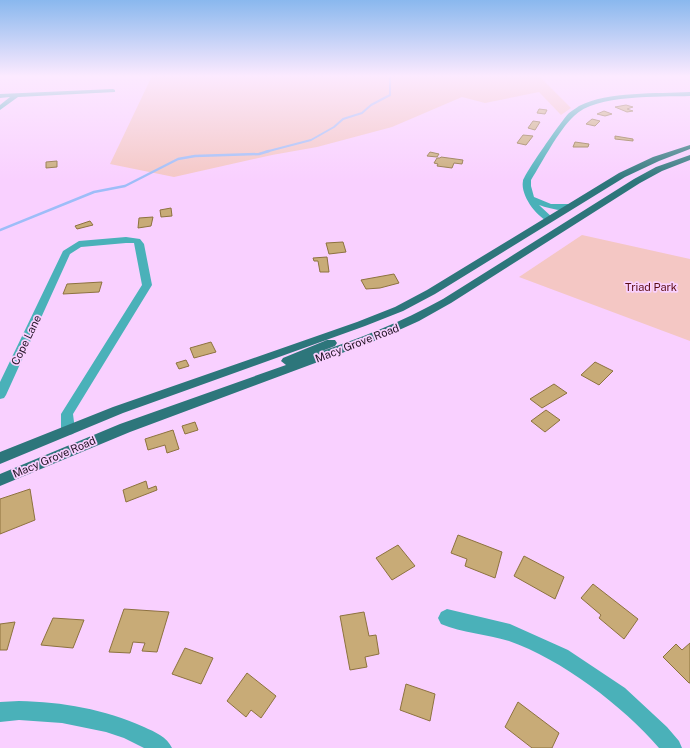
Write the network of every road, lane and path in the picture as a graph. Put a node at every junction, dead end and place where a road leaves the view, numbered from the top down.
1 (576, 111) edge
2 (690, 147) edge
3 (690, 157) edge
4 (622, 175) junction
5 (531, 199) junction
6 (570, 207) junction
7 (550, 219) junction
8 (574, 221) junction
9 (335, 333) junction
10 (0, 395) edge
11 (202, 400) junction
12 (68, 430) junction
13 (0, 458) edge
14 (0, 480) edge
15 (447, 618) dead end
16 (0, 712) edge
17 (162, 748) edge
18 (672, 748) edge

1 - 5 street
2 - 4 main road, Macy Grove Road
3 - 8 main road, Macy Grove Road
4 - 6 main road, Macy Grove Road
4 - 8 main road
5 - 6 street
5 - 7 street
6 - 7 main road, Macy Grove Road
7 - 9 main road, Macy Grove Road
8 - 11 main road, Macy Grove Road
9 - 11 main road
9 - 12 main road, Macy Grove Road
10 - 12 street, Cope Lane
11 - 14 main road, Macy Grove Road
12 - 13 main road, Macy Grove Road
15 - 18 street
16 - 17 street

